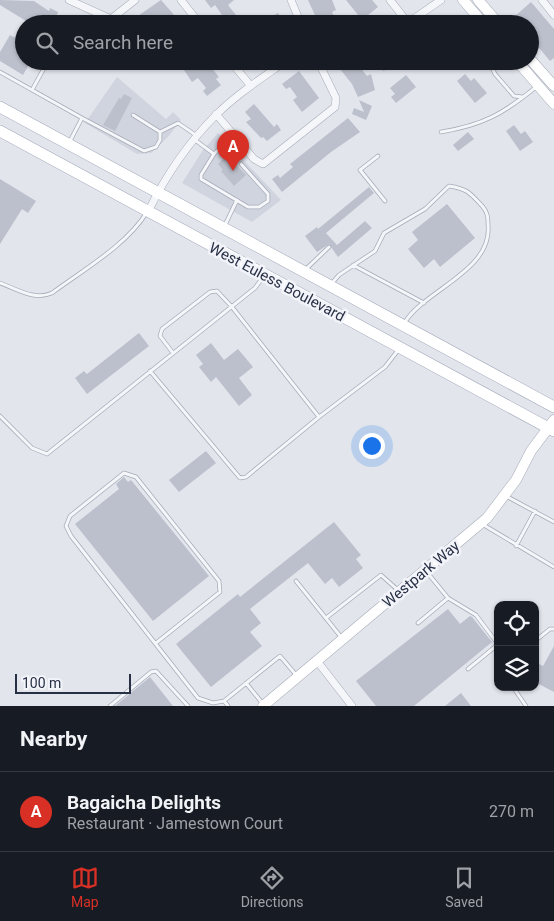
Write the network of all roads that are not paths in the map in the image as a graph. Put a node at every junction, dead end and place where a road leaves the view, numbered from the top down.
1 (69, 0) edge
2 (135, 0) edge
3 (181, 0) edge
4 (291, 0) edge
5 (390, 0) edge
6 (441, 0) edge
7 (463, 0) edge
8 (478, 0) edge
9 (542, 0) edge
10 (100, 15) edge
11 (116, 15) edge
12 (193, 15) edge
13 (297, 15) edge
14 (402, 15) edge
15 (419, 15) edge
16 (476, 15) edge
17 (491, 15) edge
18 (554, 15) edge
19 (539, 69) edge
20 (43, 70) edge
21 (238, 70) edge
22 (273, 70) edge
23 (322, 70) edge
24 (493, 70) edge
25 (525, 70) edge
26 (0, 72) edge
27 (251, 86) junction
28 (554, 86) edge
29 (542, 89) junction
30 (32, 90) junction
31 (524, 97) junction
32 (554, 104) edge
33 (0, 107) edge
34 (216, 114) junction
35 (133, 115) dead end
36 (82, 118) junction
37 (0, 131) edge
38 (160, 132) junction
39 (441, 132) dead end
40 (196, 138) junction
41 (68, 144) junction
42 (214, 154) junction
43 (378, 156) dead end
44 (237, 160) dead end
45 (241, 164) dead end
46 (158, 193) junction
47 (237, 200) junction
48 (385, 201) dead end
49 (148, 212) junction
50 (223, 228) junction
51 (329, 247) dead end
52 (275, 256) junction
53 (353, 265) junction
54 (304, 272) junction
55 (264, 275) junction
56 (0, 283) edge
57 (330, 286) junction
58 (424, 303) junction
59 (232, 306) junction
60 (403, 325) junction
61 (399, 348) junction
62 (173, 353) junction
63 (150, 371) junction
64 (554, 407) edge
65 (0, 416) edge
66 (319, 417) junction
67 (552, 426) edge
68 (505, 496) junction
69 (535, 511) junction
70 (554, 522) edge
71 (481, 523) junction
72 (516, 546) junction
73 (554, 567) edge
74 (426, 570) junction
75 (296, 581) dead end
76 (400, 592) junction
77 (448, 598) junction
78 (326, 618) junction
79 (418, 623) dead end
80 (554, 628) edge
81 (539, 638) edge
82 (343, 639) junction
83 (156, 643) junction
84 (317, 661) junction
85 (468, 669) dead end
86 (298, 677) junction
87 (246, 684) junction
88 (516, 691) edge
89 (224, 701) junction
90 (110, 706) edge
91 (188, 706) edge
92 (228, 706) edge
93 (263, 706) edge
94 (352, 706) edge
95 (526, 706) edge

1 - 10 street
2 - 11 street
3 - 12 street
4 - 13 street
5 - 14 street
6 - 15 street
7 - 16 street
8 - 17 street
9 - 18 street
19 - 28 street
20 - 30 lane
21 - 27 street
22 - 27 street
23 - 34 street
24 - 31 lane
25 - 29 street
26 - 30 lane
27 - 34 street
28 - 29 street
29 - 31 lane
29 - 32 street
30 - 36 lane
31 - 39 lane
33 - 41 main road, West Euless Boulevard
34 - 40 street
35 - 38 lane
36 - 38 lane
36 - 41 lane
37 - 49 main road, West Euless Boulevard
38 - 40 lane
40 - 42 lane
40 - 46 street
41 - 46 main road, West Euless Boulevard
42 - 44 lane
42 - 47 lane
43 - 48 lane
45 - 47 lane
46 - 49 street
46 - 50 main road, West Euless Boulevard
47 - 50 lane
49 - 55 main road, West Euless Boulevard
49 - 56 lane
50 - 52 main road, West Euless Boulevard
51 - 54 lane
52 - 54 main road, West Euless Boulevard
52 - 55 main road
53 - 57 lane
53 - 58 lane
53 - 58 lane
54 - 57 main road, West Euless Boulevard
55 - 59 lane
55 - 61 main road, West Euless Boulevard
57 - 60 main road, West Euless Boulevard
58 - 60 lane
59 - 62 lane
59 - 62 lane
59 - 66 lane
60 - 64 main road, West Euless Boulevard
61 - 66 lane
61 - 67 main road, West Euless Boulevard
62 - 63 lane
63 - 65 lane
63 - 66 lane
67 - 68 street, Westpark Way
68 - 69 lane
68 - 71 street, Westpark Way
69 - 70 lane
69 - 72 lane
71 - 72 lane
71 - 74 street, Westpark Way
72 - 73 lane
74 - 76 street, Westpark Way
74 - 77 lane
75 - 78 lane
76 - 78 lane
76 - 82 street, Westpark Way
77 - 79 lane
77 - 85 lane
78 - 82 lane
80 - 81 lane
82 - 84 street, Westpark Way
83 - 83 lane
83 - 89 lane
84 - 86 street, Westpark Way
84 - 94 street
86 - 87 lane
86 - 93 street, Westpark Way
87 - 89 lane
87 - 93 lane
88 - 95 lane
89 - 92 lane
90 - 91 lane

